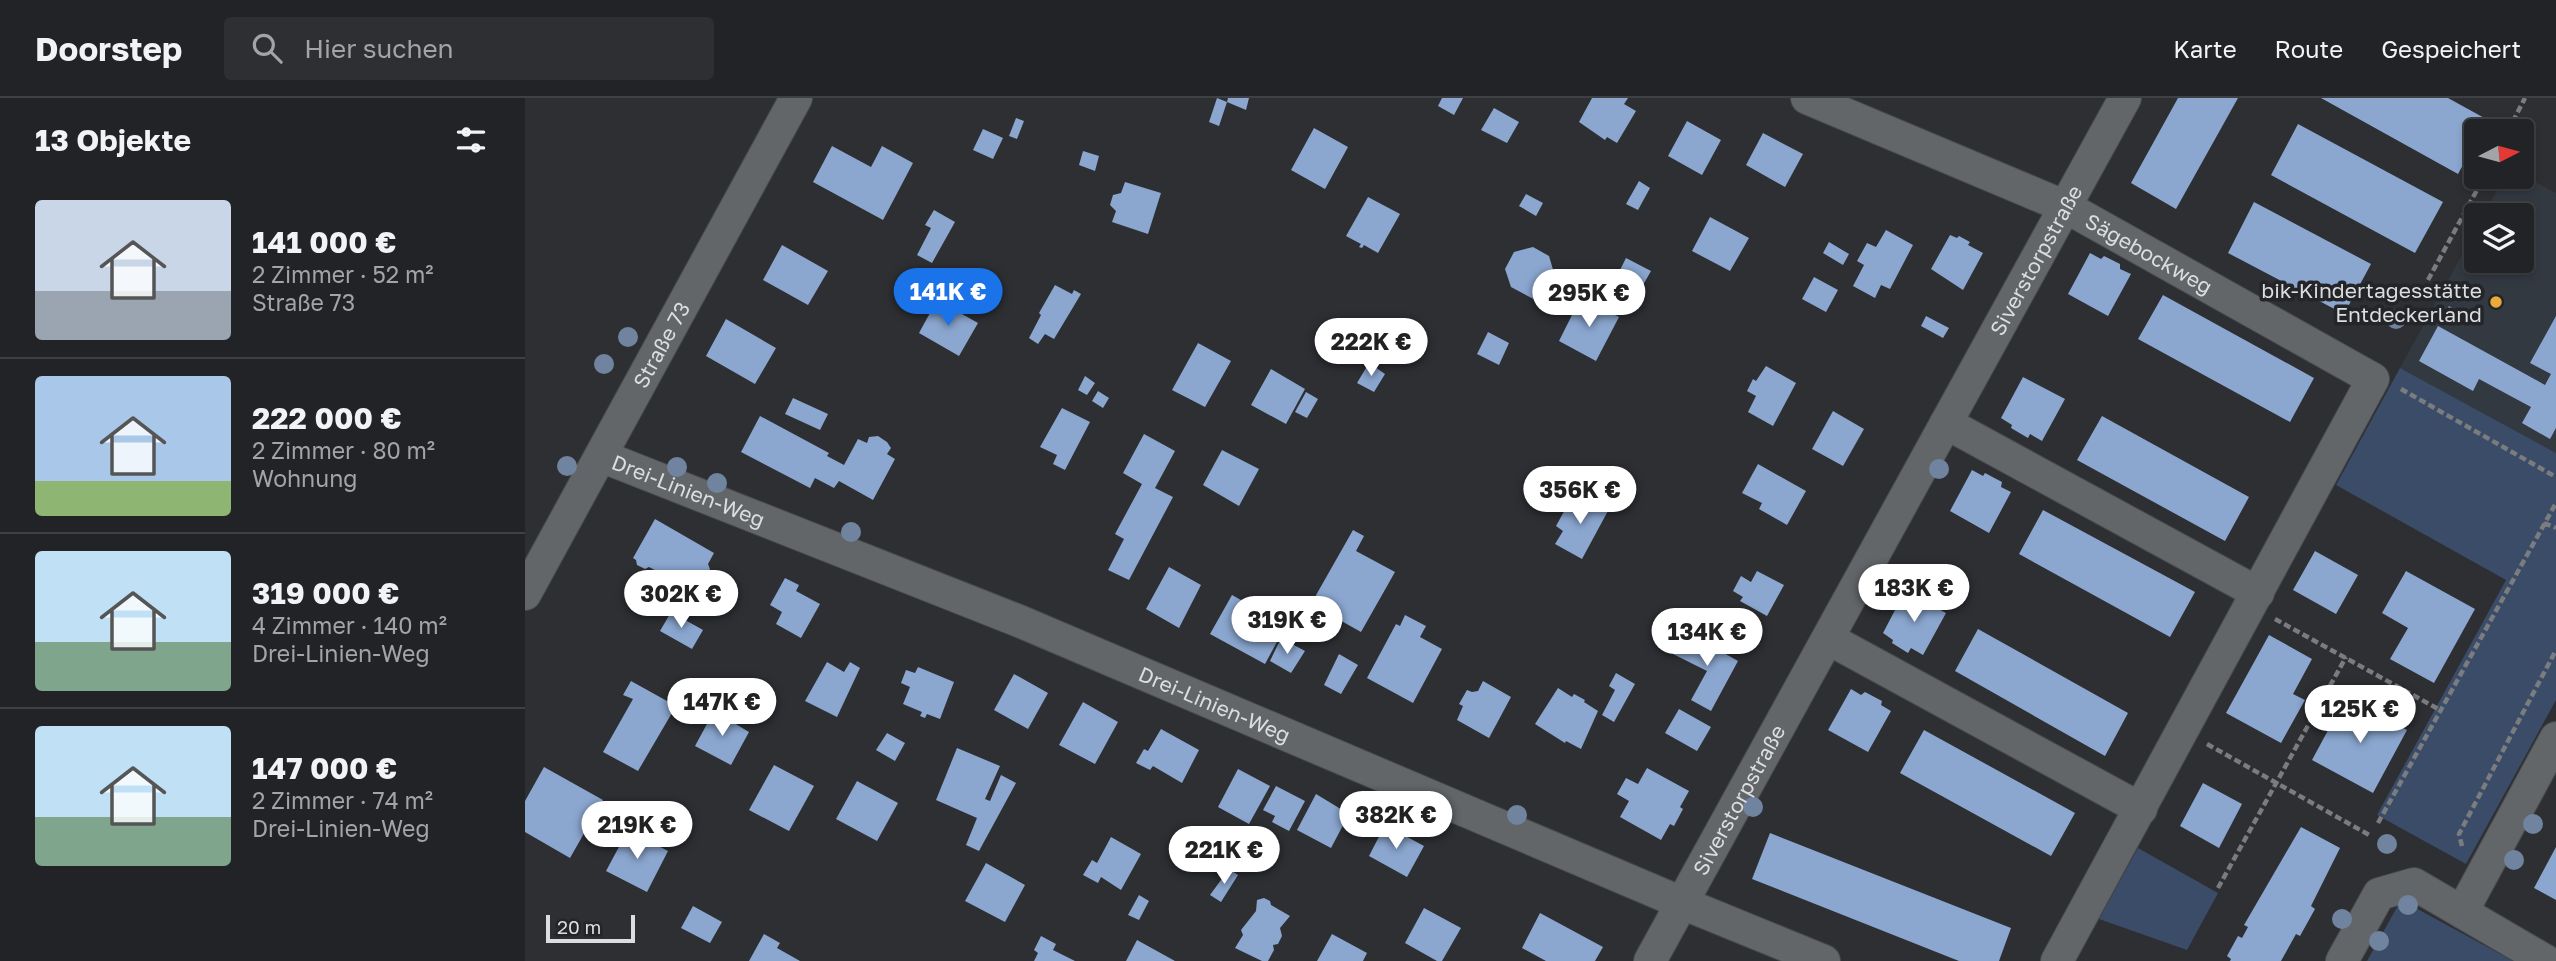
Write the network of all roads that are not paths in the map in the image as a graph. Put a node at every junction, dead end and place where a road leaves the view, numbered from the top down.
1 (796, 98) edge
2 (1807, 98) edge
3 (2125, 98) edge
4 (2066, 207) junction
5 (1946, 423) junction
6 (601, 456) junction
7 (525, 594) edge
8 (2255, 600) junction
9 (1829, 639) junction
10 (2556, 738) edge
11 (2141, 809) junction
12 (1682, 904) junction
13 (2462, 912) junction
14 (1650, 961) edge
15 (1824, 961) edge
16 (2057, 961) edge
17 (2342, 961) edge
18 (2546, 961) edge

1 - 6 street, Straße 73
2 - 4 street, Sägebockweg
3 - 4 street, Siverstorpstraße
4 - 5 street, Siverstorpstraße
4 - 8 street, Sägebockweg
5 - 8 street
5 - 9 street, Siverstorpstraße
6 - 7 street, Straße 73
6 - 12 street, Drei-Linien-Weg
8 - 11 street
9 - 11 street
9 - 12 street, Siverstorpstraße
10 - 13 street
11 - 16 street
12 - 14 street, Siverstorpstraße
12 - 15 street, Drei-Linien-Weg
13 - 17 street
13 - 18 street

